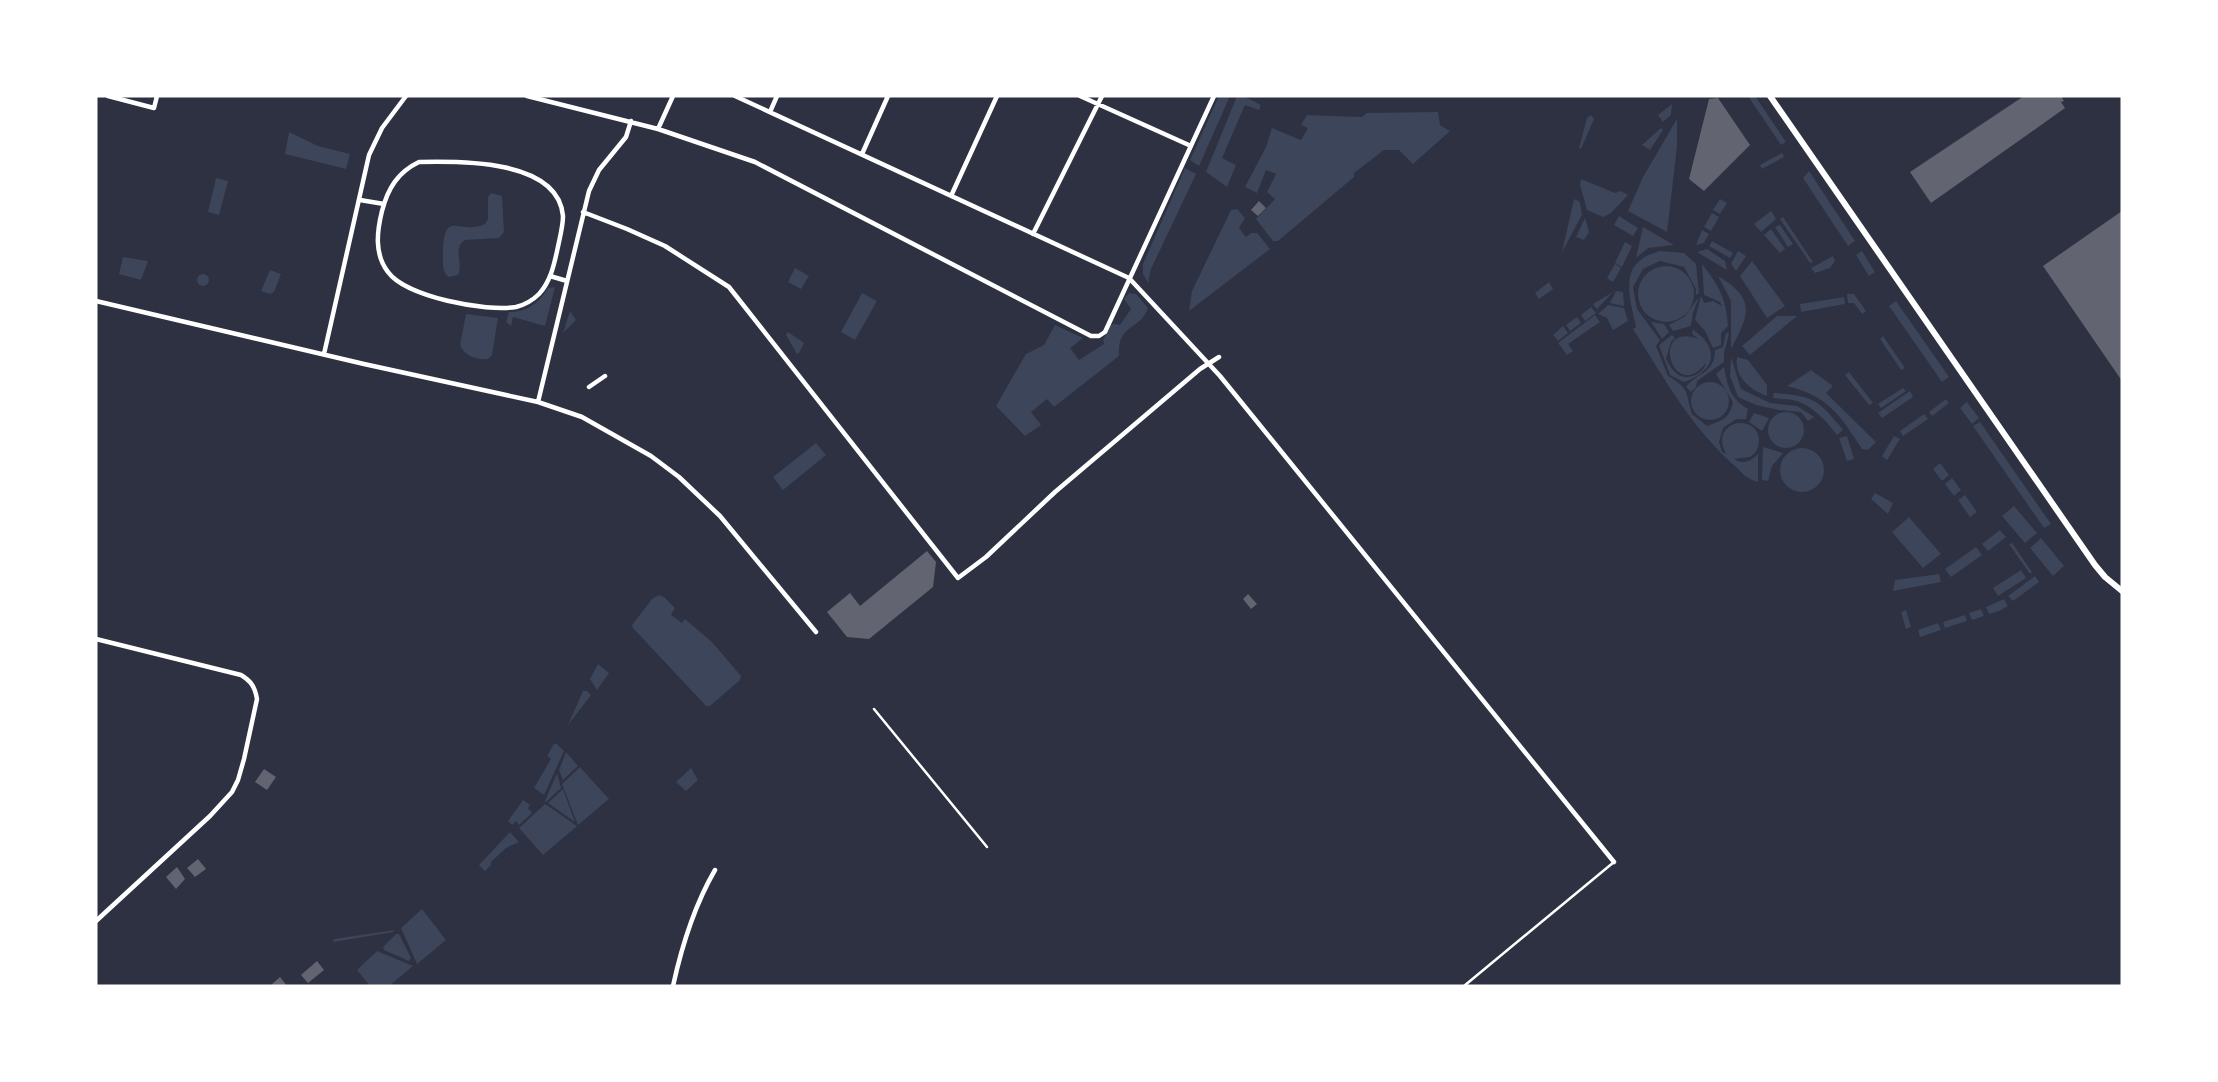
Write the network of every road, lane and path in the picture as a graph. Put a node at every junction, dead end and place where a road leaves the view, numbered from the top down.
1 (108, 96) edge
2 (157, 96) edge
3 (406, 96) edge
4 (527, 96) edge
5 (557, 96) edge
6 (673, 96) edge
7 (734, 96) edge
8 (777, 96) edge
9 (888, 96) edge
10 (997, 96) edge
11 (1080, 96) edge
12 (1102, 96) edge
13 (1214, 96) edge
14 (1770, 96) edge
15 (554, 103) junction
16 (1097, 105) junction
17 (770, 112) junction
18 (631, 121) junction
19 (658, 129) junction
20 (1191, 146) junction
21 (862, 154) junction
22 (951, 196) junction
23 (360, 200) junction
24 (384, 204) junction
25 (584, 212) junction
26 (1033, 234) junction
27 (550, 276) junction
28 (1129, 278) junction
29 (567, 281) junction
30 (96, 301) edge
31 (324, 354) junction
32 (1219, 357) dead end
33 (1208, 364) junction
34 (605, 376) dead end
35 (589, 387) dead end
36 (538, 402) junction
37 (2122, 591) edge
38 (816, 632) dead end
39 (96, 639) edge
40 (874, 709) dead end
41 (986, 847) dead end
42 (1614, 862) joint
43 (715, 870) dead end
44 (96, 921) edge
45 (673, 986) edge
46 (1464, 986) edge

1 - 2 street
3 - 23 street
4 - 15 street
5 - 15 street
6 - 19 street
7 - 17 street
8 - 17 street
9 - 21 street
10 - 22 street
11 - 16 street
12 - 16 street
13 - 20 street
14 - 37 main road
15 - 18 street
16 - 20 street
16 - 26 street
17 - 21 street
18 - 19 street
18 - 25 street
19 - 28 street
20 - 28 street
21 - 22 street
22 - 26 street
23 - 24 street
23 - 31 street
24 - 27 street
24 - 27 street
25 - 29 street
25 - 33 street
26 - 28 street
27 - 29 street
28 - 33 street
29 - 36 street
30 - 31 street
31 - 36 street
32 - 33 street
33 - 42 street
34 - 35 street
36 - 38 street
39 - 44 street
40 - 41 lane
42 - 46 lane
43 - 45 street

